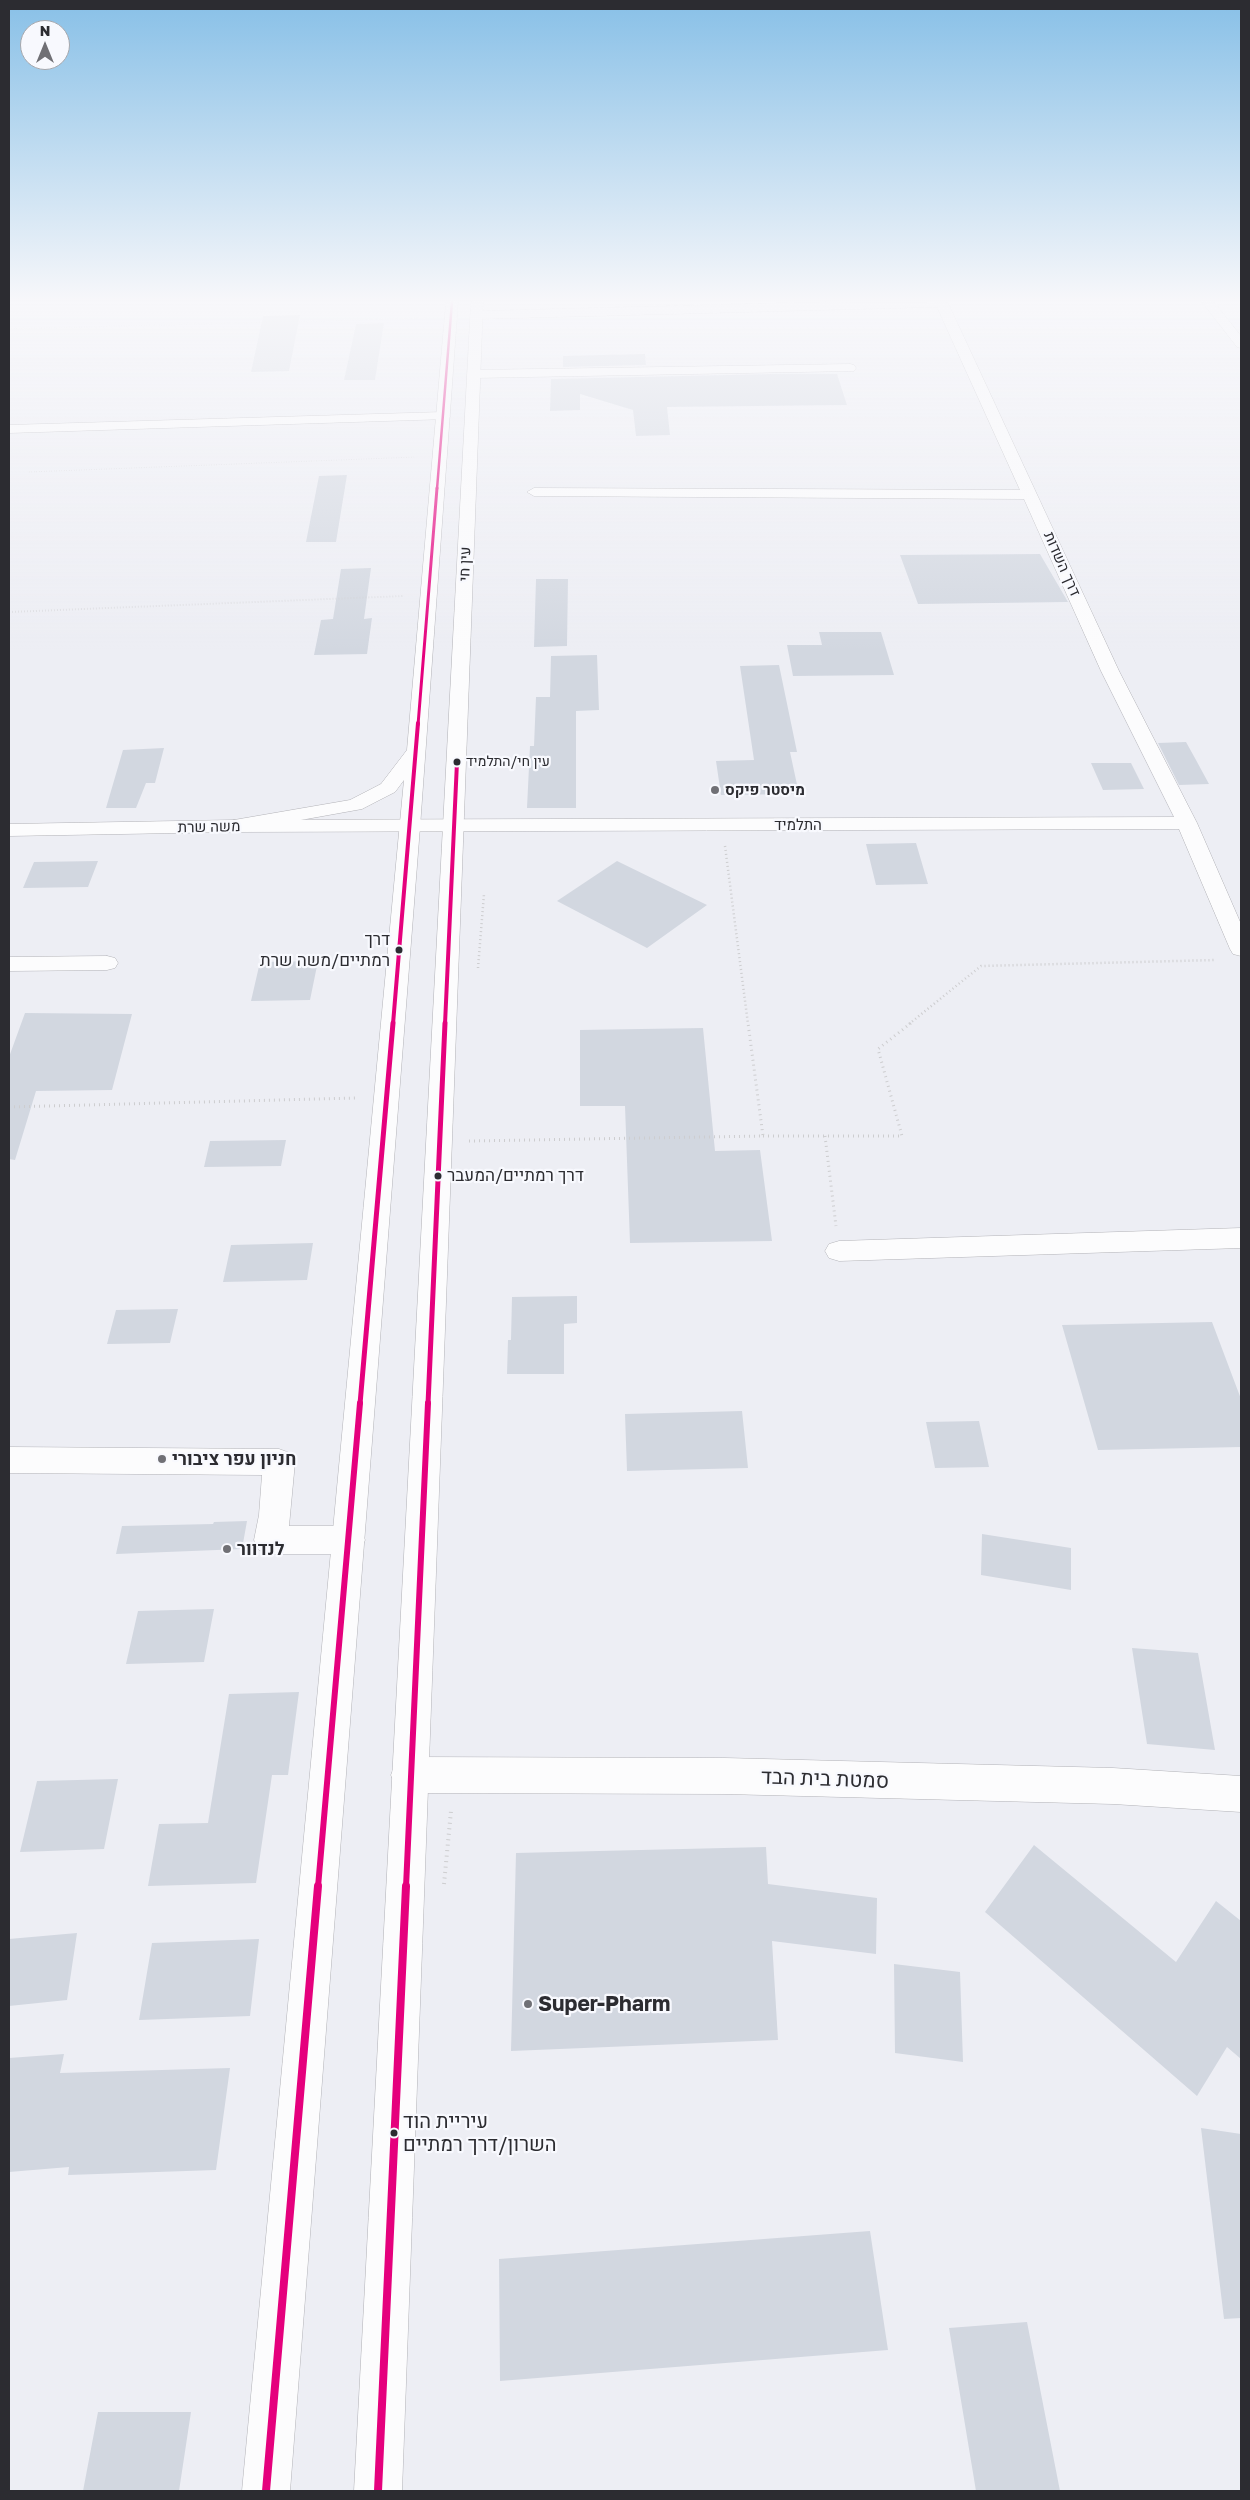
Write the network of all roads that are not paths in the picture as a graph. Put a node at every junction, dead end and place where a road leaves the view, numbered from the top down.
1 (354, 419) edge
2 (443, 419) edge
3 (472, 419) edge
4 (995, 419) edge
5 (9, 429) edge
6 (534, 492) dead end
7 (1031, 496) junction
8 (416, 751) junction
9 (1187, 823) junction
10 (234, 826) junction
11 (454, 826) junction
12 (410, 827) junction
13 (9, 830) edge
14 (1241, 949) edge
15 (107, 963) dead end
16 (9, 964) edge
17 (1241, 1238) edge
18 (839, 1251) road end
19 (9, 1460) edge
20 (349, 1540) junction
21 (409, 1775) junction
22 (1241, 1794) edge
23 (266, 2491) edge
24 (378, 2491) edge

1 - 5 main road
2 - 8 main road, עין חי
3 - 11 main road, עין חי
4 - 7 main road, דרך השדות
6 - 7 main road
7 - 9 main road, דרך השדות
8 - 10 main road
8 - 12 main road, עין חי
9 - 11 main road, התלמיד
9 - 14 main road, דרך השדות
10 - 12 main road, משה שרת
10 - 13 main road, משה שרת
11 - 12 main road, התלמיד
11 - 21 main road, עין חי
12 - 20 main road, עין חי
15 - 16 main road
17 - 18 main road
19 - 20 main road
20 - 23 main road, עין חי
21 - 22 main road, סמטת בית הבד
21 - 24 main road, עין חי

